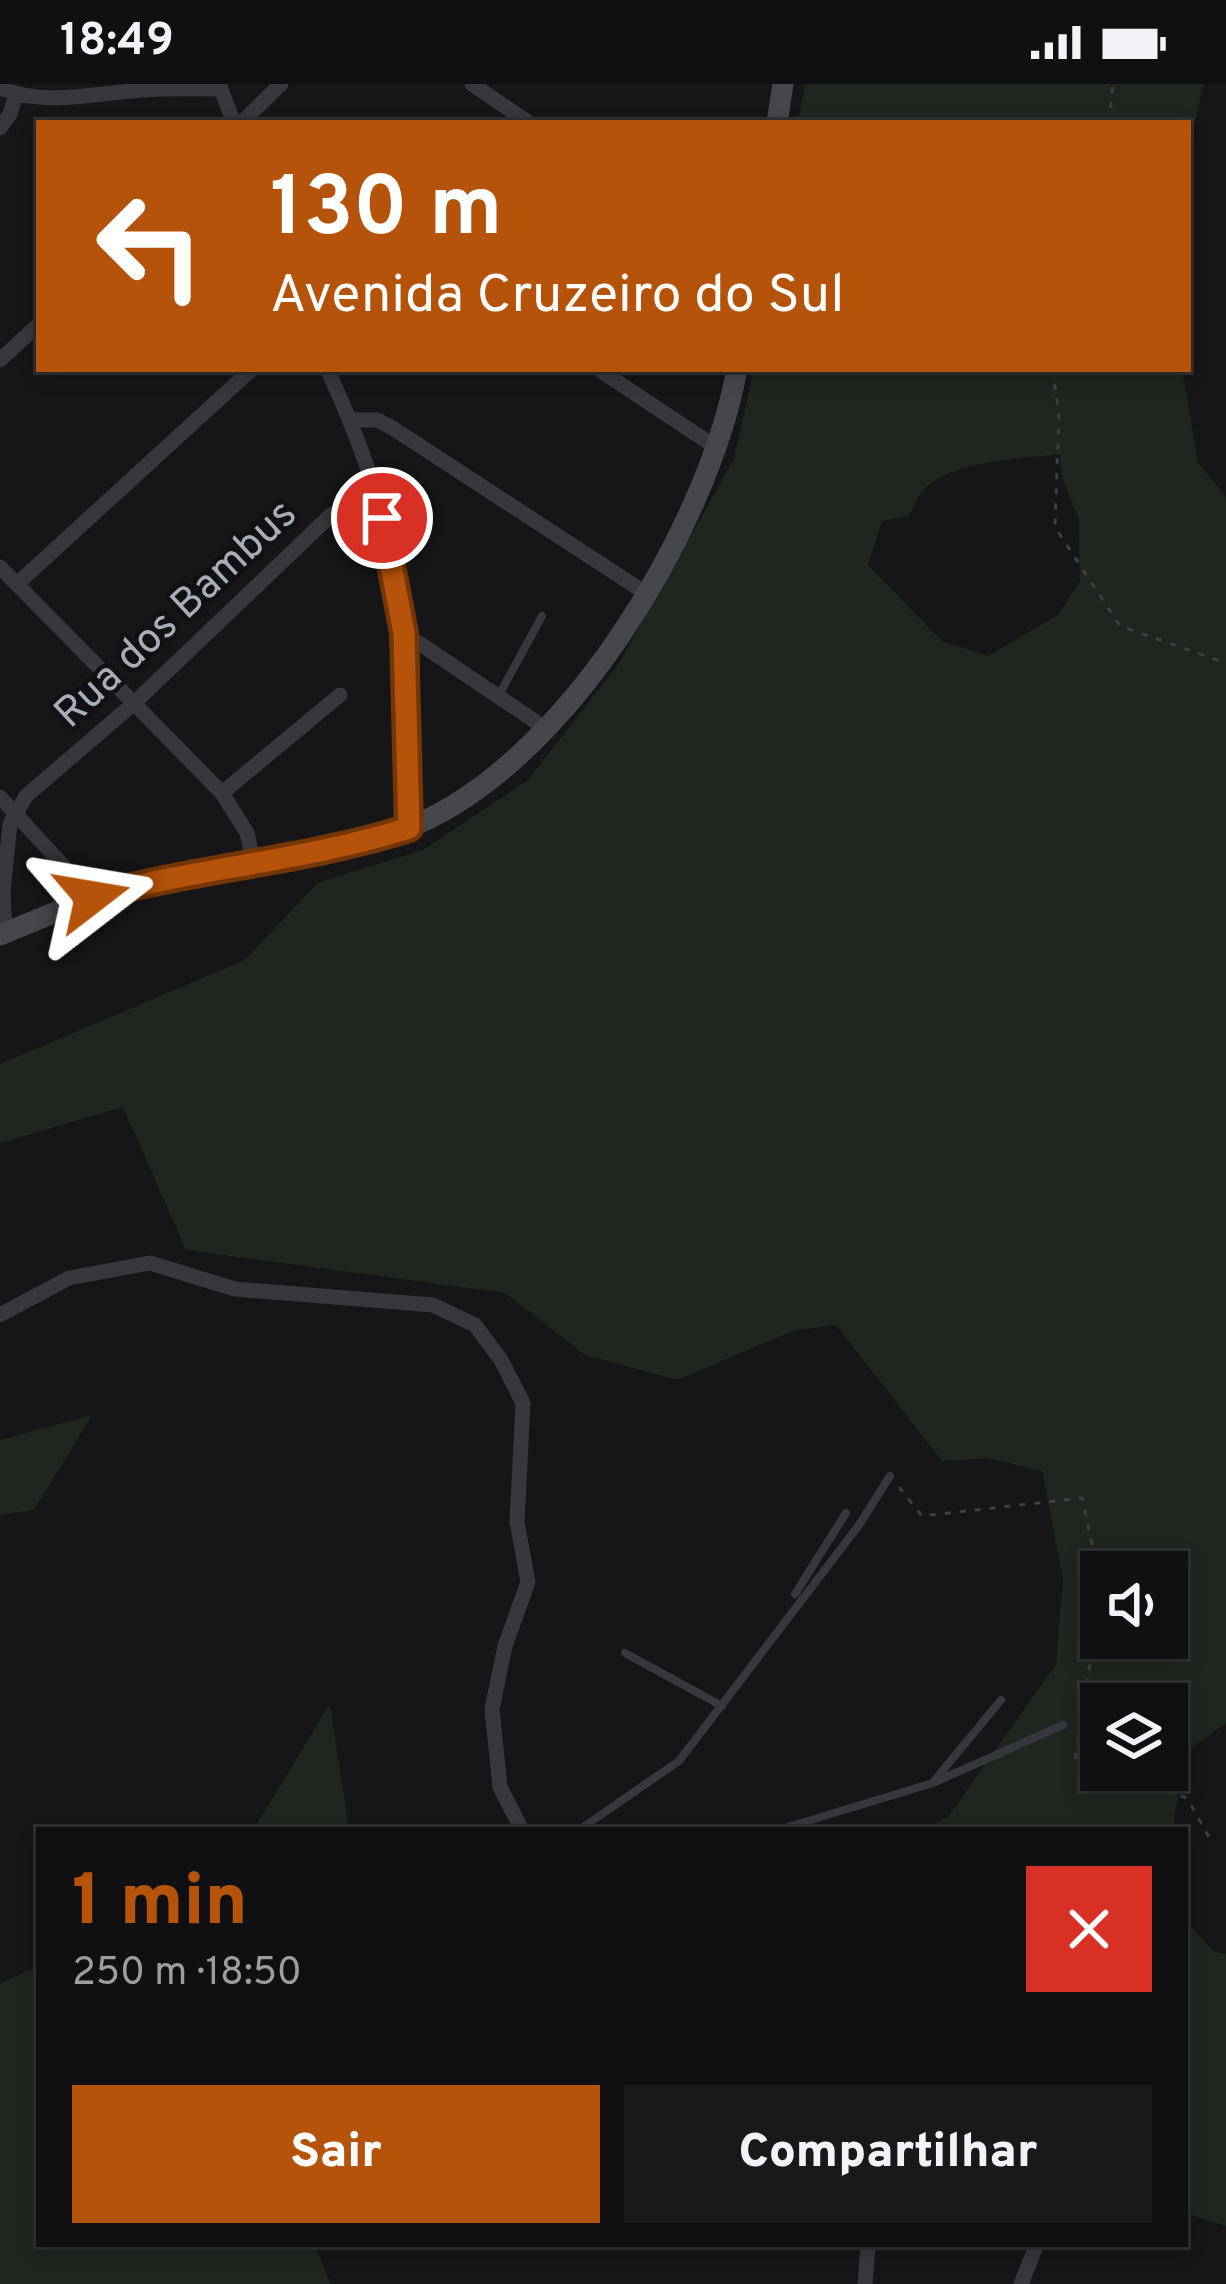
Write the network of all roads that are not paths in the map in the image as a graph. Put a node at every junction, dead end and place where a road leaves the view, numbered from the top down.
1 (281, 84) edge
2 (472, 84) edge
3 (783, 84) edge
4 (219, 87) edge
5 (8, 91) edge
6 (236, 120) edge
7 (241, 120) edge
8 (525, 120) edge
9 (777, 120) edge
10 (0, 128) edge
11 (36, 327) edge
12 (0, 360) edge
13 (248, 372) edge
14 (328, 372) edge
15 (603, 372) edge
16 (736, 372) edge
17 (351, 420) junction
18 (717, 448) junction
19 (375, 489) junction
20 (0, 567) edge
21 (17, 584) junction
22 (644, 592) junction
23 (542, 616) dead end
24 (404, 633) junction
25 (340, 694) dead end
26 (499, 695) junction
27 (132, 705) junction
28 (548, 730) junction
29 (222, 793) junction
30 (0, 797) edge
31 (14, 812) junction
32 (409, 828) junction
33 (4, 842) edge
34 (254, 865) junction
35 (92, 897) junction
36 (3, 933) edge
37 (0, 1315) edge
38 (890, 1476) road end
39 (846, 1513) dead end
40 (837, 1528) junction
41 (851, 1536) junction
42 (795, 1594) dead end
43 (625, 1653) dead end
44 (1000, 1700) dead end
45 (722, 1706) junction
46 (1063, 1725) dead end
47 (933, 1783) junction
48 (520, 1827) edge
49 (583, 1827) edge
50 (788, 1827) edge
51 (868, 2247) edge
52 (1035, 2247) edge
53 (865, 2284) edge
54 (1021, 2284) edge

1 - 7 street
2 - 8 street
3 - 9 main road
4 - 5 street
4 - 6 street
5 - 10 street
11 - 12 street
13 - 21 street
14 - 17 street
15 - 18 street
16 - 18 main road
17 - 19 street
17 - 22 street
18 - 22 main road
19 - 24 street
19 - 27 street, Rua dos Bambus
20 - 21 street
21 - 27 street
22 - 28 main road
23 - 26 lane
24 - 26 street
24 - 32 street
25 - 29 street
26 - 28 street
27 - 29 street
27 - 31 street, Rua dos Bambus
28 - 32 main road
29 - 34 street
30 - 31 street
31 - 33 street
31 - 35 street
32 - 34 main road
33 - 36 street
34 - 35 main road
35 - 36 main road
37 - 48 street
38 - 41 lane
39 - 40 lane
40 - 41 lane
40 - 42 lane
41 - 45 lane
43 - 45 lane
44 - 47 lane
45 - 49 lane
46 - 47 lane
47 - 50 lane
51 - 53 street
52 - 54 street

